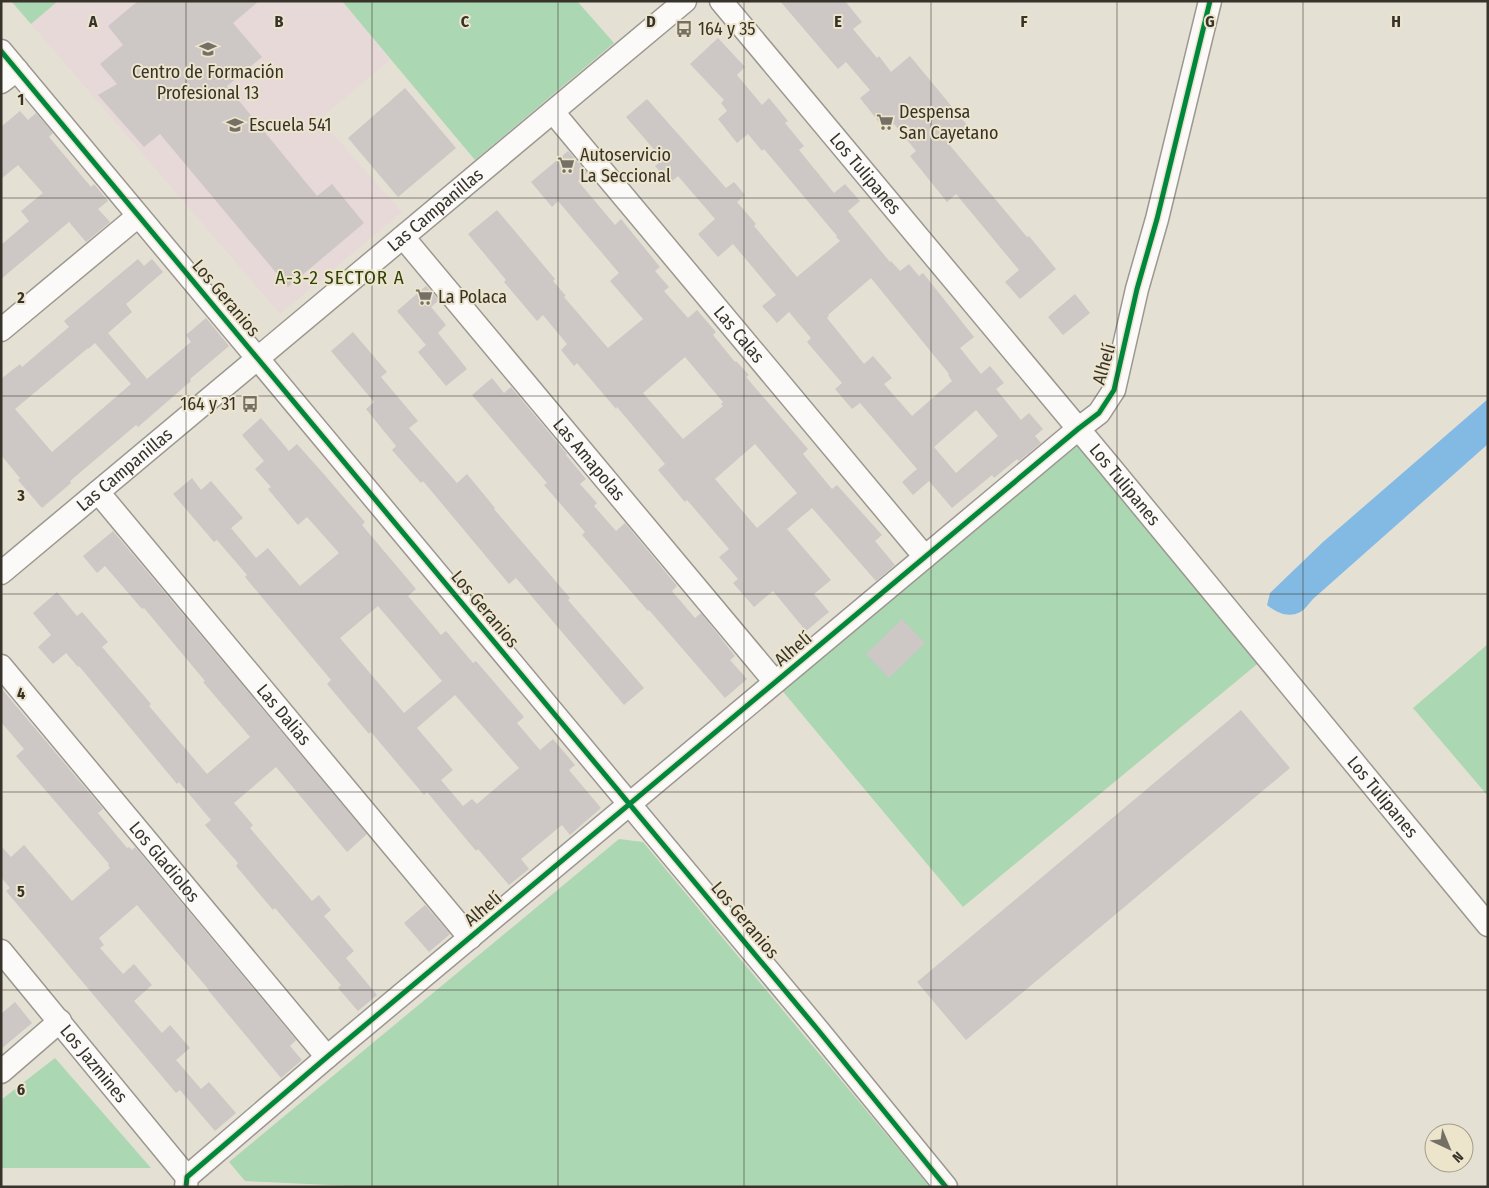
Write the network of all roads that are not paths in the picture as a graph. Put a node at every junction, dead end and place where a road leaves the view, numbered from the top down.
1 (685, 1) edge
2 (721, 1) edge
3 (1210, 1) edge
4 (1, 51) edge
5 (9, 76) edge
6 (553, 112) junction
7 (138, 216) junction
8 (403, 237) junction
9 (1, 330) edge
10 (258, 358) junction
11 (1078, 429) junction
12 (98, 492) junction
13 (925, 557) junction
14 (1, 573) edge
15 (1, 666) edge
16 (775, 682) junction
17 (630, 804) junction
18 (1488, 925) edge
19 (470, 938) junction
20 (1, 951) edge
21 (60, 1022) junction
22 (327, 1057) junction
23 (1, 1072) edge
24 (187, 1182) edge
25 (946, 1187) edge

1 - 6 street, Las Campanillas
2 - 11 street, Los Tulipanes
3 - 11 street, Alhelí
4 - 5 street, Los Geranios
5 - 7 street, Los Geranios
6 - 8 street, Las Campanillas
6 - 13 street, Las Calas
7 - 9 street
7 - 10 street, Los Geranios
8 - 10 street, Las Campanillas
8 - 16 street, Las Amapolas
10 - 12 street, Las Campanillas
10 - 17 street, Los Geranios
11 - 13 street, Alhelí
11 - 18 street, Los Tulipanes
12 - 14 street, Las Campanillas
12 - 19 street, Las Dalias
13 - 16 street, Alhelí
15 - 22 street, Los Gladiolos
16 - 17 street, Alhelí
17 - 19 street, Alhelí
17 - 25 street, Los Geranios
19 - 22 street, Alhelí
20 - 21 street, Los Jazmines
21 - 23 street
21 - 24 street, Los Jazmines
22 - 24 street, Alhelí

